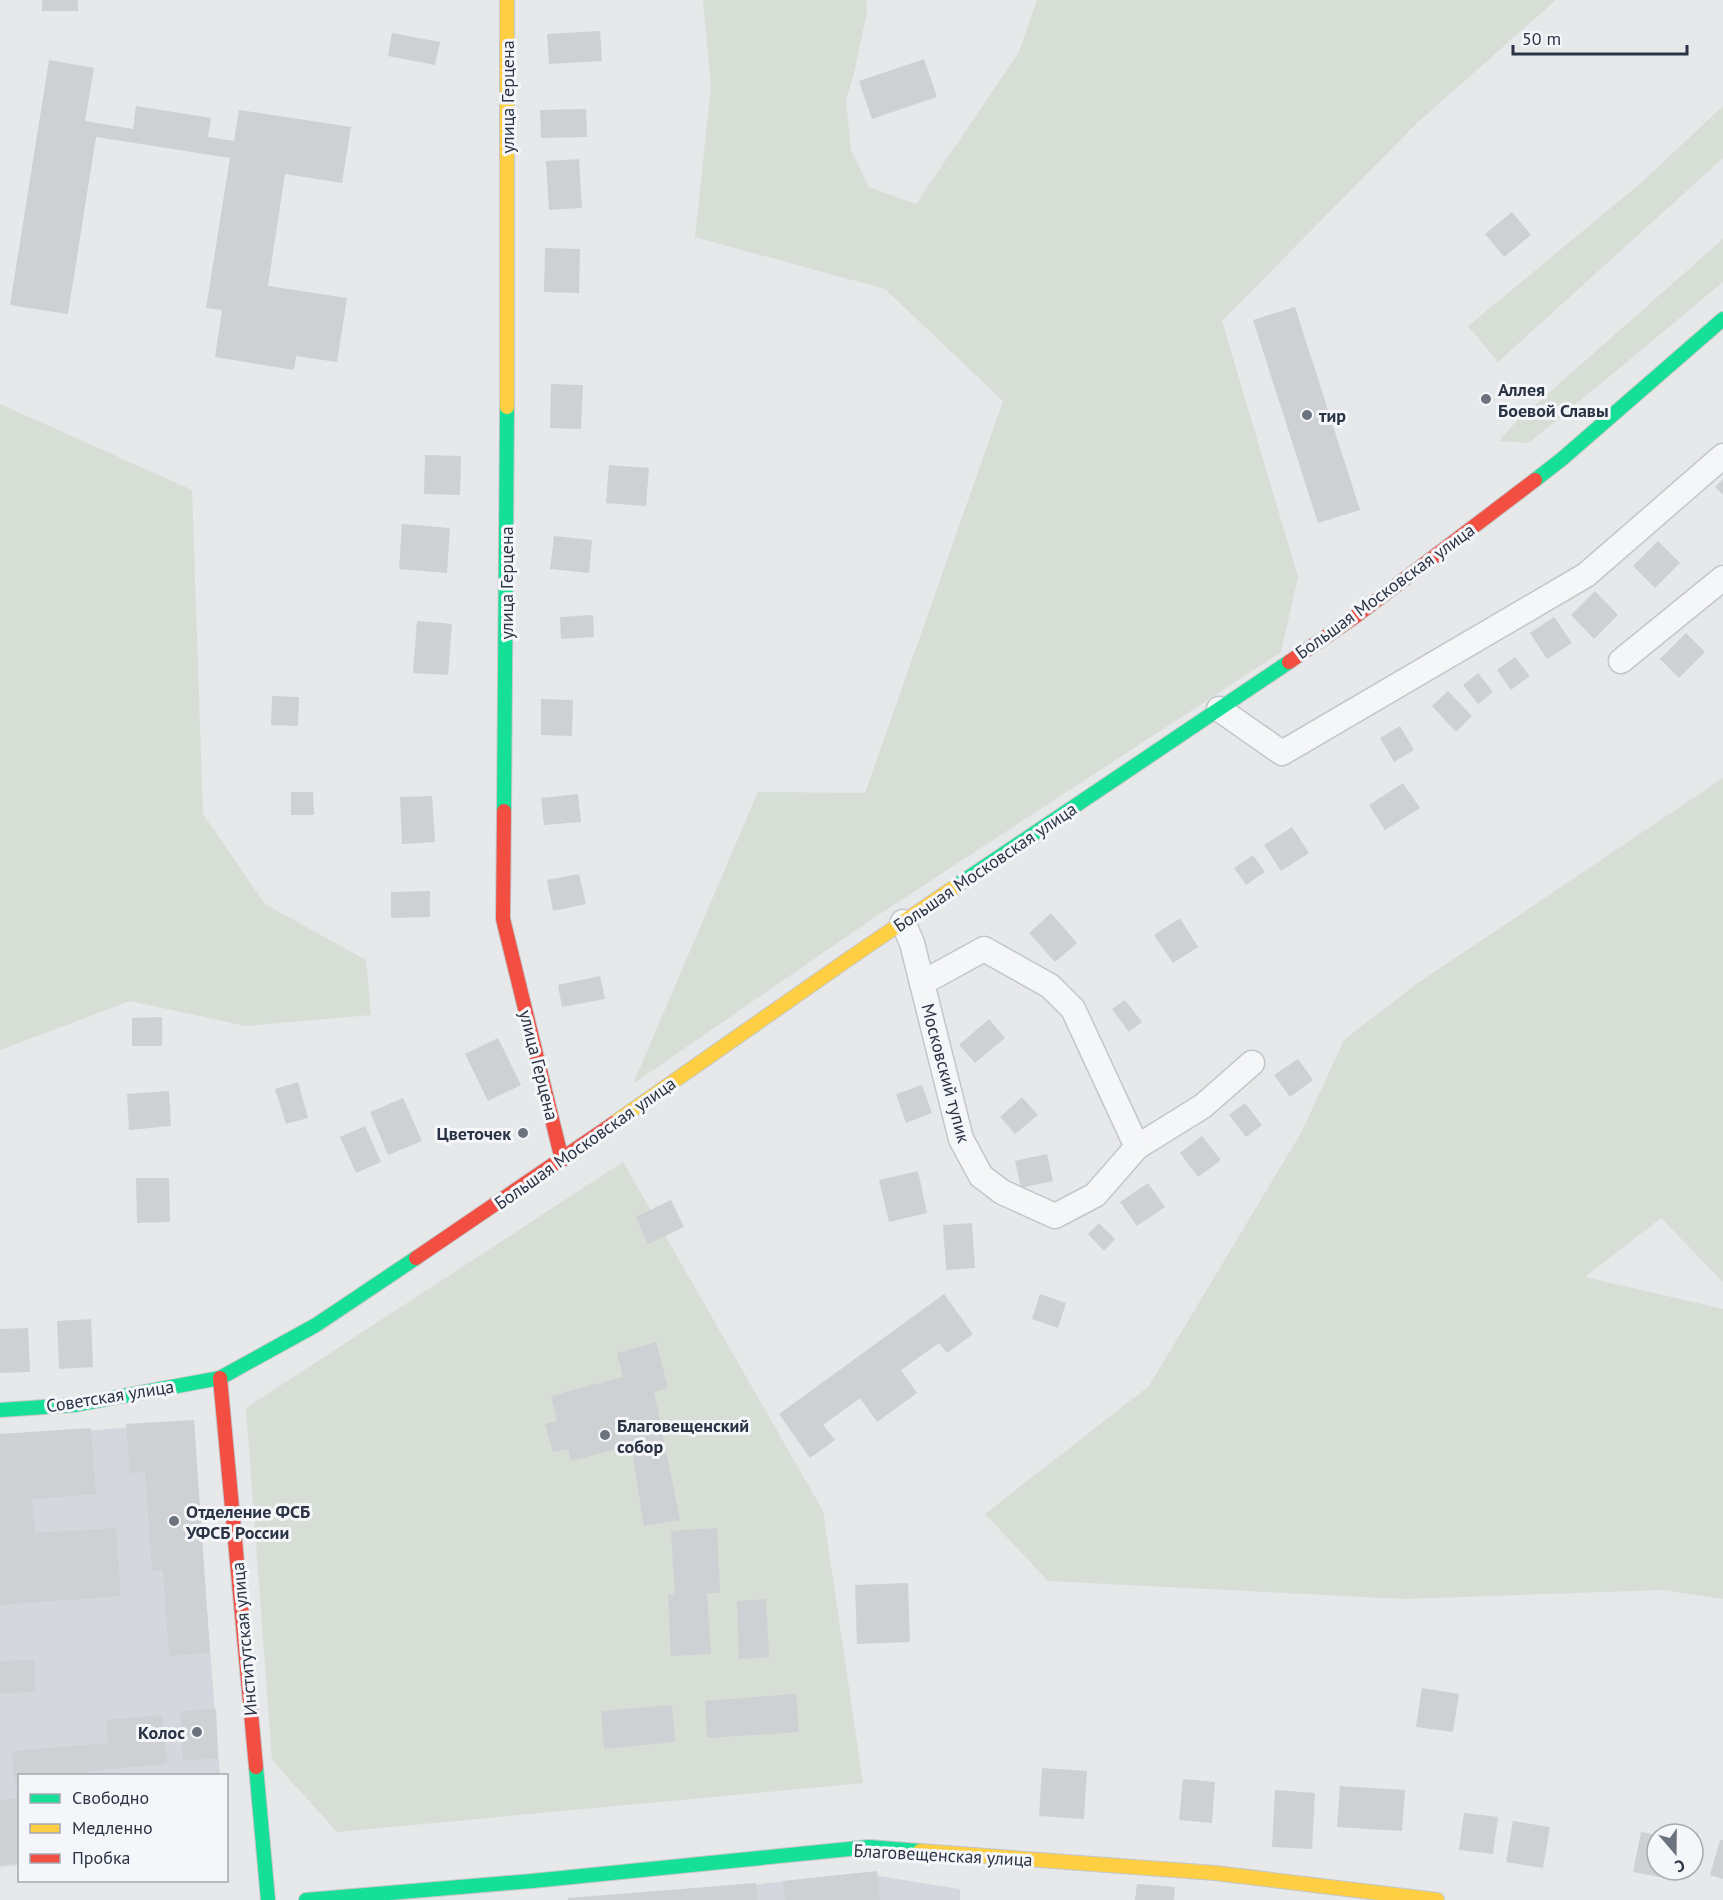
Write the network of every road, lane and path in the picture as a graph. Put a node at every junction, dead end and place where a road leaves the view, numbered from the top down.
1 (507, 0) edge
2 (1723, 319) edge
3 (1723, 456) edge
4 (1723, 578) edge
5 (1622, 661) dead end
6 (1219, 709) junction
7 (903, 922) junction
8 (922, 983) junction
9 (1252, 1063) dead end
10 (1137, 1147) junction
11 (562, 1160) junction
12 (220, 1378) junction
13 (0, 1410) edge
14 (534, 1891) edge
15 (268, 1900) edge
16 (306, 1900) edge
17 (1437, 1900) edge

1 - 11 main road, улица Герцена
2 - 6 main road, Большая Московская улица
3 - 6 street
4 - 5 street
6 - 7 main road, Большая Московская улица
7 - 8 street, Московский тупик
7 - 11 main road, Большая Московская улица
8 - 10 street
8 - 10 street, Московский тупик
9 - 10 street, Московский тупик
11 - 12 main road, Большая Московская улица
12 - 13 main road, Советская улица
12 - 15 main road, Институтская улица
14 - 16 main road, Благовещенская улица
14 - 17 main road, Благовещенская улица

